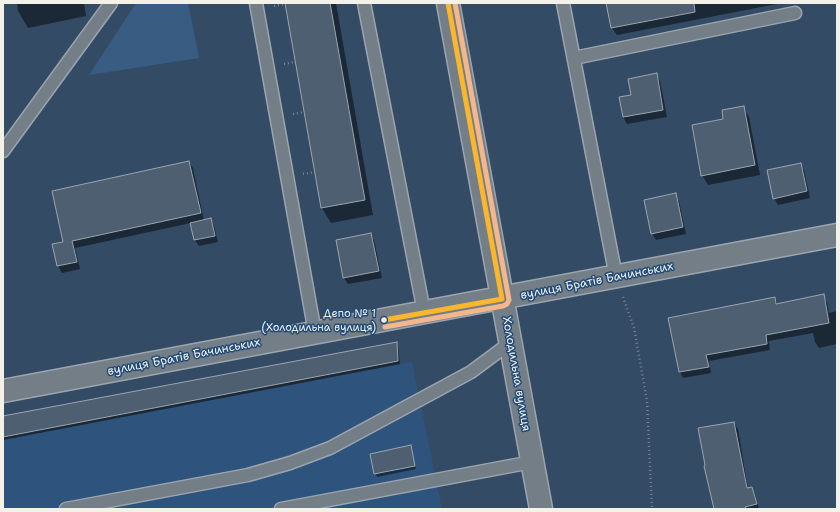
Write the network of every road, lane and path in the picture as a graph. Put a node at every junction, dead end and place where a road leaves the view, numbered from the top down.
1 (111, 3) edge
2 (256, 3) edge
3 (364, 3) edge
4 (448, 3) edge
5 (563, 3) edge
6 (795, 13) dead end
7 (574, 58) junction
8 (3, 151) edge
9 (837, 235) edge
10 (616, 277) junction
11 (502, 299) junction
12 (424, 312) junction
13 (315, 332) junction
14 (510, 343) junction
15 (3, 391) edge
16 (532, 462) junction
17 (300, 507) edge
18 (66, 509) edge
19 (282, 509) edge
20 (541, 509) edge
21 (652, 509) edge

1 - 8 lane
2 - 13 lane
3 - 12 lane
4 - 11 street, Холодильна вулиця
5 - 7 lane
6 - 7 lane
7 - 10 lane
9 - 10 street, вулиця Братів Бачинських
10 - 11 street, вулиця Братів Бачинських
10 - 21 path
11 - 12 street, вулиця Братів Бачинських
11 - 14 street, Холодильна вулиця
12 - 13 street, вулиця Братів Бачинських
13 - 15 street, вулиця Братів Бачинських
14 - 16 street, Холодильна вулиця
14 - 18 lane
16 - 17 lane
16 - 20 street, Холодильна вулиця
17 - 19 lane

